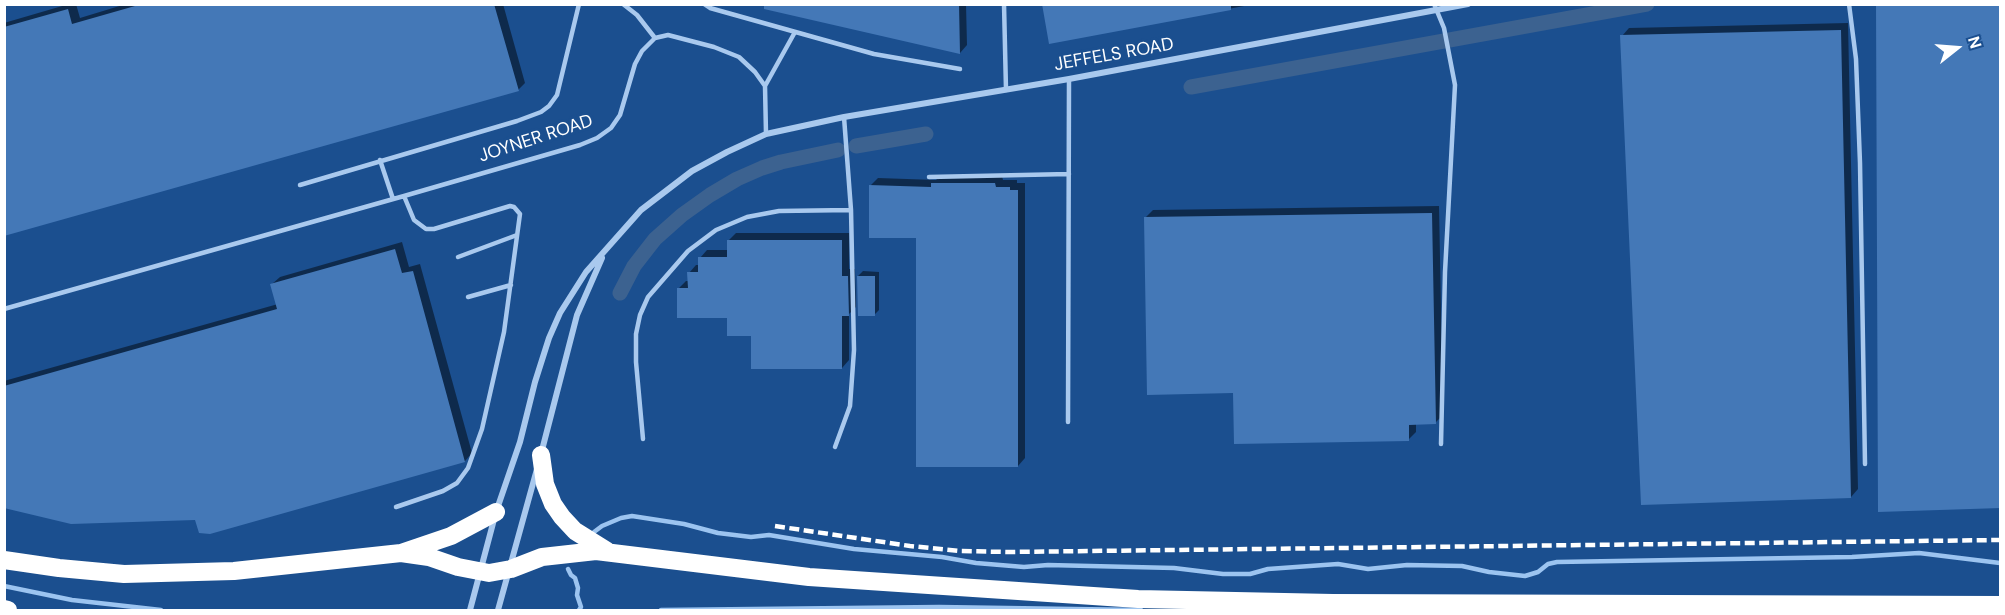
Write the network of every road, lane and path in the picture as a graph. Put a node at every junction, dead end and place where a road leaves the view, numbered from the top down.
1 (579, 4) edge
2 (623, 4) edge
3 (704, 4) edge
4 (1004, 4) edge
5 (1468, 4) edge
6 (1848, 4) edge
7 (1435, 7) edge
8 (795, 32) junction
9 (655, 38) junction
10 (960, 69) dead end
11 (1069, 79) junction
12 (765, 86) junction
13 (1006, 90) junction
14 (844, 117) junction
15 (766, 134) junction
16 (380, 160) junction
17 (1069, 174) junction
18 (929, 177) dead end
19 (300, 185) dead end
20 (404, 196) junction
21 (393, 199) junction
22 (851, 210) junction
23 (517, 235) junction
24 (603, 255) junction
25 (458, 258) dead end
26 (511, 285) junction
27 (468, 297) dead end
28 (4, 309) edge
29 (1068, 422) dead end
30 (643, 439) dead end
31 (1441, 444) dead end
32 (835, 447) dead end
33 (541, 454) junction
34 (1865, 464) dead end
35 (396, 507) dead end
36 (496, 512) junction
37 (609, 552) junction
38 (401, 554) junction
39 (4, 560) edge
40 (511, 569) junction
41 (479, 572) junction
42 (2001, 605) edge
43 (499, 609) edge
44 (470, 610) edge

1 - 16 lane
2 - 9 lane
3 - 8 lane
4 - 13 lane
5 - 7 street, JEFFELS ROAD
6 - 34 lane
7 - 11 street, JEFFELS ROAD
7 - 31 lane
8 - 10 lane
8 - 12 lane
9 - 12 lane
9 - 20 lane, JOYNER ROAD
11 - 13 street, JEFFELS ROAD
11 - 17 lane
12 - 15 lane
13 - 14 street, JEFFELS ROAD
14 - 15 street, JEFFELS ROAD
14 - 22 lane
15 - 24 street
16 - 19 lane
16 - 21 lane
17 - 18 lane
17 - 29 lane
20 - 21 lane, JOYNER ROAD
20 - 23 lane
21 - 28 lane, JOYNER ROAD
22 - 30 lane
22 - 32 lane
23 - 25 lane
23 - 26 lane
24 - 33 street
24 - 36 street
26 - 27 lane
26 - 35 lane
33 - 37 highway
33 - 40 street
36 - 38 highway
36 - 41 street
37 - 40 highway
37 - 42 highway
38 - 39 highway
38 - 41 highway
40 - 41 highway
40 - 43 street
41 - 44 street

